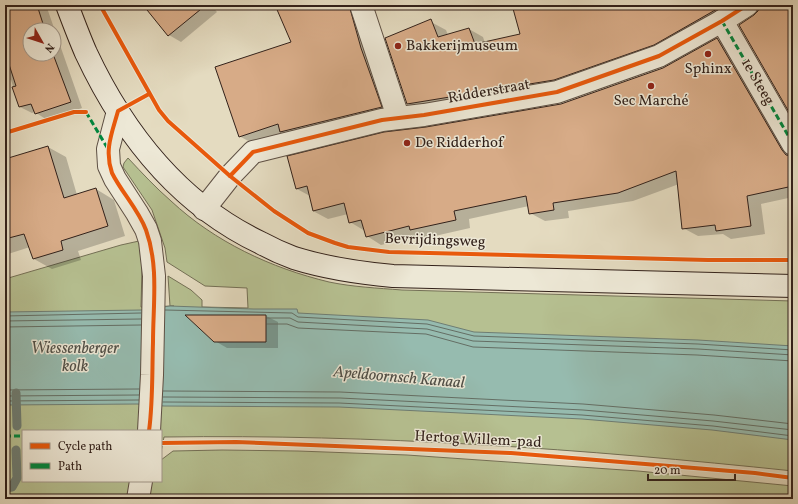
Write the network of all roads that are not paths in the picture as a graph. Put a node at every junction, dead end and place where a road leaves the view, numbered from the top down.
1 (67, 5) edge
2 (361, 5) edge
3 (747, 5) edge
4 (722, 21) junction
5 (114, 104) junction
6 (398, 117) junction
7 (793, 144) edge
8 (204, 209) junction
9 (793, 286) edge
10 (149, 429) edge
11 (141, 482) edge
12 (138, 499) edge

1 - 5 street
2 - 6 street
3 - 4 street, Ridderstraat
4 - 6 street, Ridderstraat
4 - 7 street, 1e Steeg
5 - 8 street
5 - 10 street
6 - 8 street, Ridderstraat
8 - 9 street
11 - 12 street

